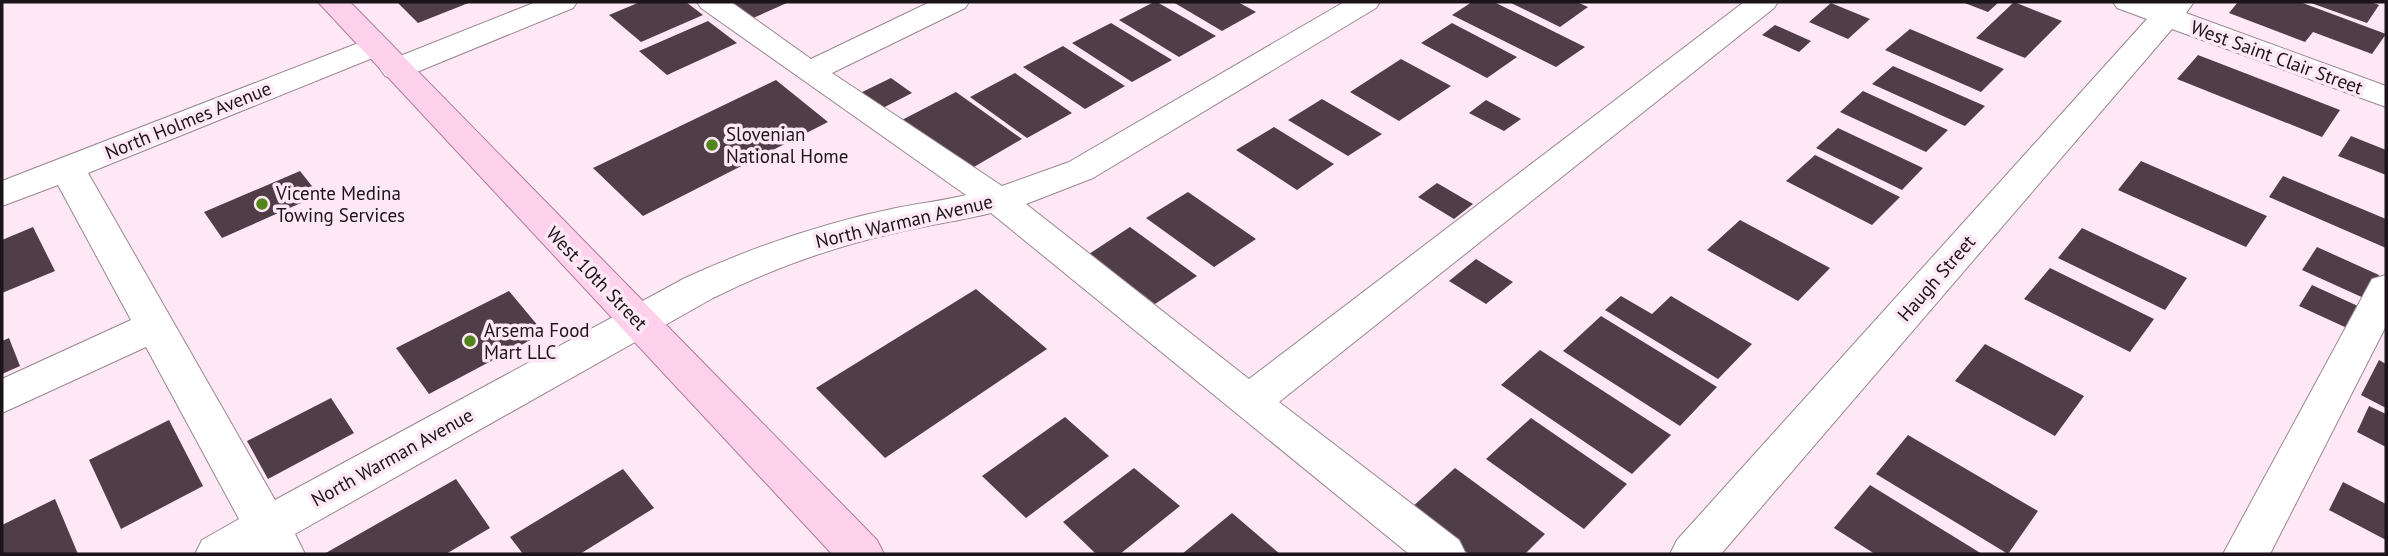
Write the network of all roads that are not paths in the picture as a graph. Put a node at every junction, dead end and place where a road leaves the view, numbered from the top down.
1 (333, 2) edge
2 (562, 2) edge
3 (712, 2) edge
4 (954, 2) edge
5 (1365, 2) edge
6 (1763, 2) edge
7 (2129, 2) edge
8 (2173, 9) edge
9 (385, 58) junction
10 (809, 72) junction
11 (2386, 97) edge
12 (67, 168) junction
13 (2, 194) edge
14 (998, 200) junction
15 (2386, 289) edge
16 (638, 321) junction
17 (153, 327) junction
18 (2, 397) edge
19 (1249, 402) junction
20 (273, 541) edge
21 (218, 554) edge
22 (861, 554) edge
23 (1443, 554) edge
24 (1693, 554) edge
25 (2246, 554) edge

1 - 9 main road, West 10th Street
2 - 9 street, North Holmes Avenue
3 - 10 street
4 - 10 street
5 - 14 street, North Warman Avenue
6 - 19 street
7 - 8 street, West Saint Clair Street
8 - 11 street, West Saint Clair Street
8 - 24 street, Haugh Street
9 - 12 street, North Holmes Avenue
9 - 16 main road, West 10th Street
10 - 14 street
12 - 13 street, North Holmes Avenue
12 - 17 street
14 - 16 street, North Warman Avenue
14 - 19 street
15 - 25 street
16 - 20 street, North Warman Avenue
16 - 22 main road, West 10th Street
17 - 18 street
17 - 20 street
19 - 23 street
20 - 21 street, North Warman Avenue

